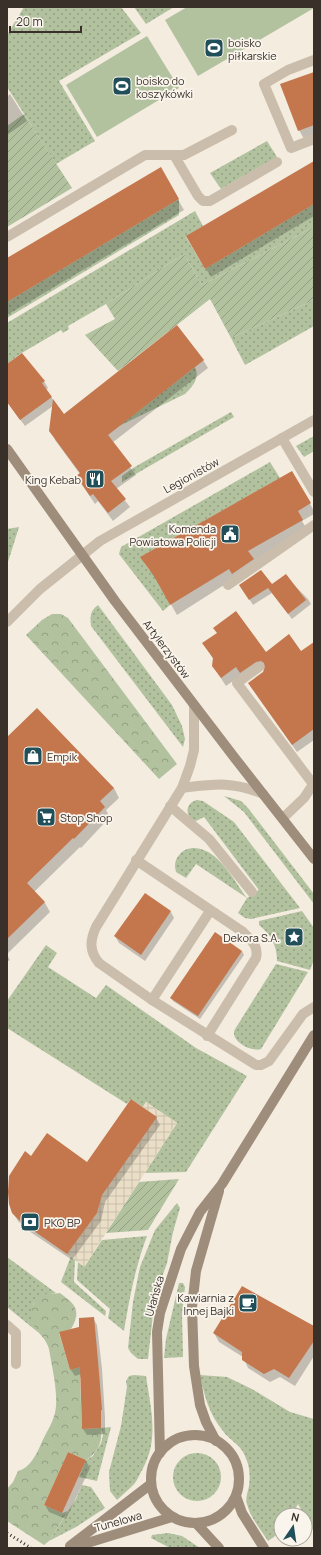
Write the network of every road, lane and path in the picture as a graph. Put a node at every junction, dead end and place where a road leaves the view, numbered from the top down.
1 (314, 60) edge
2 (232, 130) dead end
3 (314, 139) edge
4 (174, 155) junction
5 (277, 162) dead end
6 (7, 237) edge
7 (314, 420) edge
8 (282, 438) junction
9 (7, 449) edge
10 (314, 492) edge
11 (314, 525) edge
12 (83, 555) junction
13 (228, 585) dead end
14 (7, 622) edge
15 (259, 667) dead end
16 (194, 706) junction
17 (314, 784) edge
18 (182, 788) junction
19 (263, 794) junction
20 (170, 806) junction
21 (283, 818) junction
22 (314, 859) edge
23 (136, 860) junction
24 (252, 892) dead end
25 (210, 911) junction
26 (152, 1000) junction
27 (314, 1007) edge
28 (314, 1035) edge
29 (207, 1036) junction
30 (222, 1184) junction
31 (7, 1325) edge
32 (16, 1364) dead end
33 (216, 1441) junction
34 (160, 1453) junction
35 (151, 1484) junction
36 (236, 1496) junction
37 (172, 1517) junction
38 (196, 1523) junction
39 (67, 1548) edge
40 (71, 1548) edge
41 (219, 1548) edge
42 (264, 1548) edge

1 - 3 street
2 - 4 street
4 - 5 street
4 - 6 street
7 - 8 street, Legionistów
8 - 10 street
8 - 12 street, Legionistów
9 - 12 street, Artylerzystów
11 - 13 street
12 - 14 street, Legionistów
12 - 16 street, Artylerzystów
15 - 17 street
16 - 18 street
16 - 19 street, Artylerzystów
17 - 21 street
18 - 19 street
18 - 20 street
19 - 21 street, Artylerzystów
20 - 23 street
20 - 24 street
21 - 22 street, Artylerzystów
23 - 25 street
23 - 26 street
25 - 26 street
25 - 29 street
26 - 29 street
27 - 29 street
28 - 30 street, Ułańska
30 - 33 street, Ułańska
30 - 34 street, Ułańska
31 - 32 street
33 - 34 street
33 - 36 street
34 - 35 street
35 - 37 street
35 - 39 street, Tunelowa
36 - 38 street
36 - 42 street
37 - 38 street
37 - 40 street, Tunelowa
38 - 41 street

